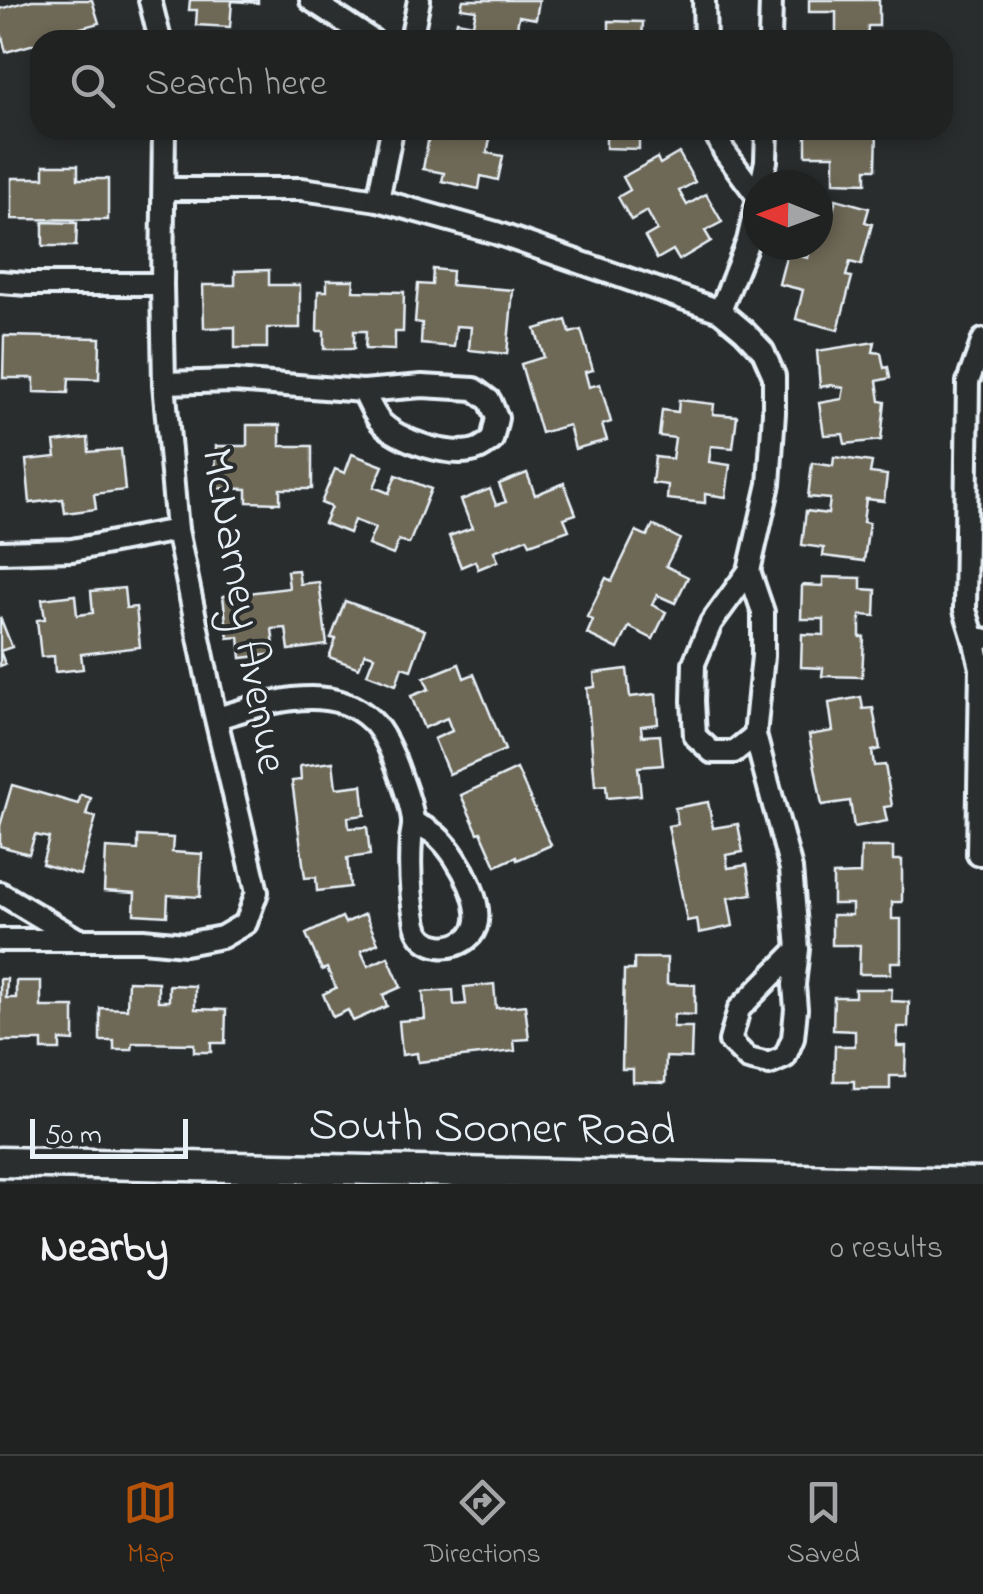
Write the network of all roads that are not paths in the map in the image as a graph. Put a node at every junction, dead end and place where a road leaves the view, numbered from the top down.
1 (150, 0) edge
2 (311, 0) edge
3 (419, 0) edge
4 (704, 0) edge
5 (772, 0) edge
6 (158, 30) edge
7 (357, 30) edge
8 (413, 30) edge
9 (705, 30) edge
10 (770, 30) edge
11 (164, 140) edge
12 (390, 140) edge
13 (719, 140) edge
14 (767, 140) edge
15 (764, 170) edge
16 (743, 177) edge
17 (164, 189) junction
18 (378, 200) junction
19 (743, 254) edge
20 (0, 282) edge
21 (162, 284) junction
22 (720, 311) junction
23 (983, 340) edge
24 (164, 382) junction
25 (363, 391) junction
26 (177, 530) junction
27 (0, 552) edge
28 (749, 571) junction
29 (978, 639) edge
30 (217, 718) junction
31 (755, 735) junction
32 (414, 823) junction
33 (983, 854) edge
34 (0, 893) edge
35 (0, 940) edge
36 (79, 940) junction
37 (798, 950) junction
38 (0, 1162) edge
39 (983, 1183) edge

1 - 6 street
2 - 7 street
3 - 8 street
4 - 9 street
5 - 10 street
11 - 17 street, McNarney Avenue
12 - 18 street
13 - 16 street
14 - 15 street
17 - 18 street
17 - 21 street, McNarney Avenue
18 - 22 street
19 - 22 street
20 - 21 street
21 - 24 street, McNarney Avenue
22 - 28 street
23 - 29 street
24 - 25 street
24 - 26 street, McNarney Avenue
25 - 25 street
26 - 27 street
26 - 30 street, McNarney Avenue
28 - 31 street
28 - 31 street
29 - 33 street
30 - 32 street
30 - 36 street, McNarney Avenue
31 - 37 street
32 - 32 street
34 - 36 street
35 - 36 street
37 - 37 street
38 - 39 main road, South Sooner Road

